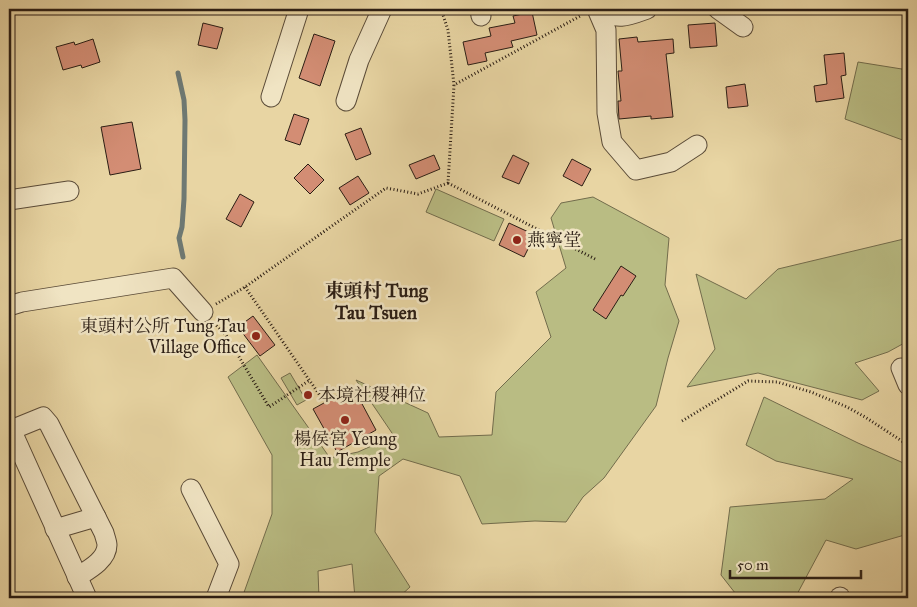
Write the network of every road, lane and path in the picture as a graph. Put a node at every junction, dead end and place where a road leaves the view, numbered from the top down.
1 (300, 9) edge
2 (382, 9) edge
3 (441, 9) edge
4 (647, 9) edge
5 (718, 9) edge
6 (594, 10) edge
7 (743, 27) dead end
8 (454, 85) junction
9 (271, 98) dead end
10 (346, 101) dead end
11 (697, 145) dead end
12 (448, 183) junction
13 (69, 191) dead end
14 (9, 200) edge
15 (597, 260) dead end
16 (245, 287) junction
17 (9, 306) edge
18 (203, 312) junction
19 (310, 380) junction
20 (321, 396) dead end
21 (682, 421) dead end
22 (10, 428) edge
23 (908, 445) edge
24 (191, 489) dead end
25 (96, 516) junction
26 (55, 529) junction
27 (77, 577) junction
28 (87, 598) edge
29 (216, 598) edge

1 - 9 street
2 - 10 street
3 - 8 path
4 - 6 street
5 - 7 street
6 - 8 path
6 - 11 street
8 - 12 path
12 - 15 path
12 - 16 path
13 - 14 street
16 - 18 path
16 - 19 path
17 - 18 street
18 - 19 path
19 - 20 path
21 - 23 path
22 - 25 street
22 - 26 street
24 - 29 street
25 - 26 street
25 - 27 street
26 - 27 street
27 - 28 street

